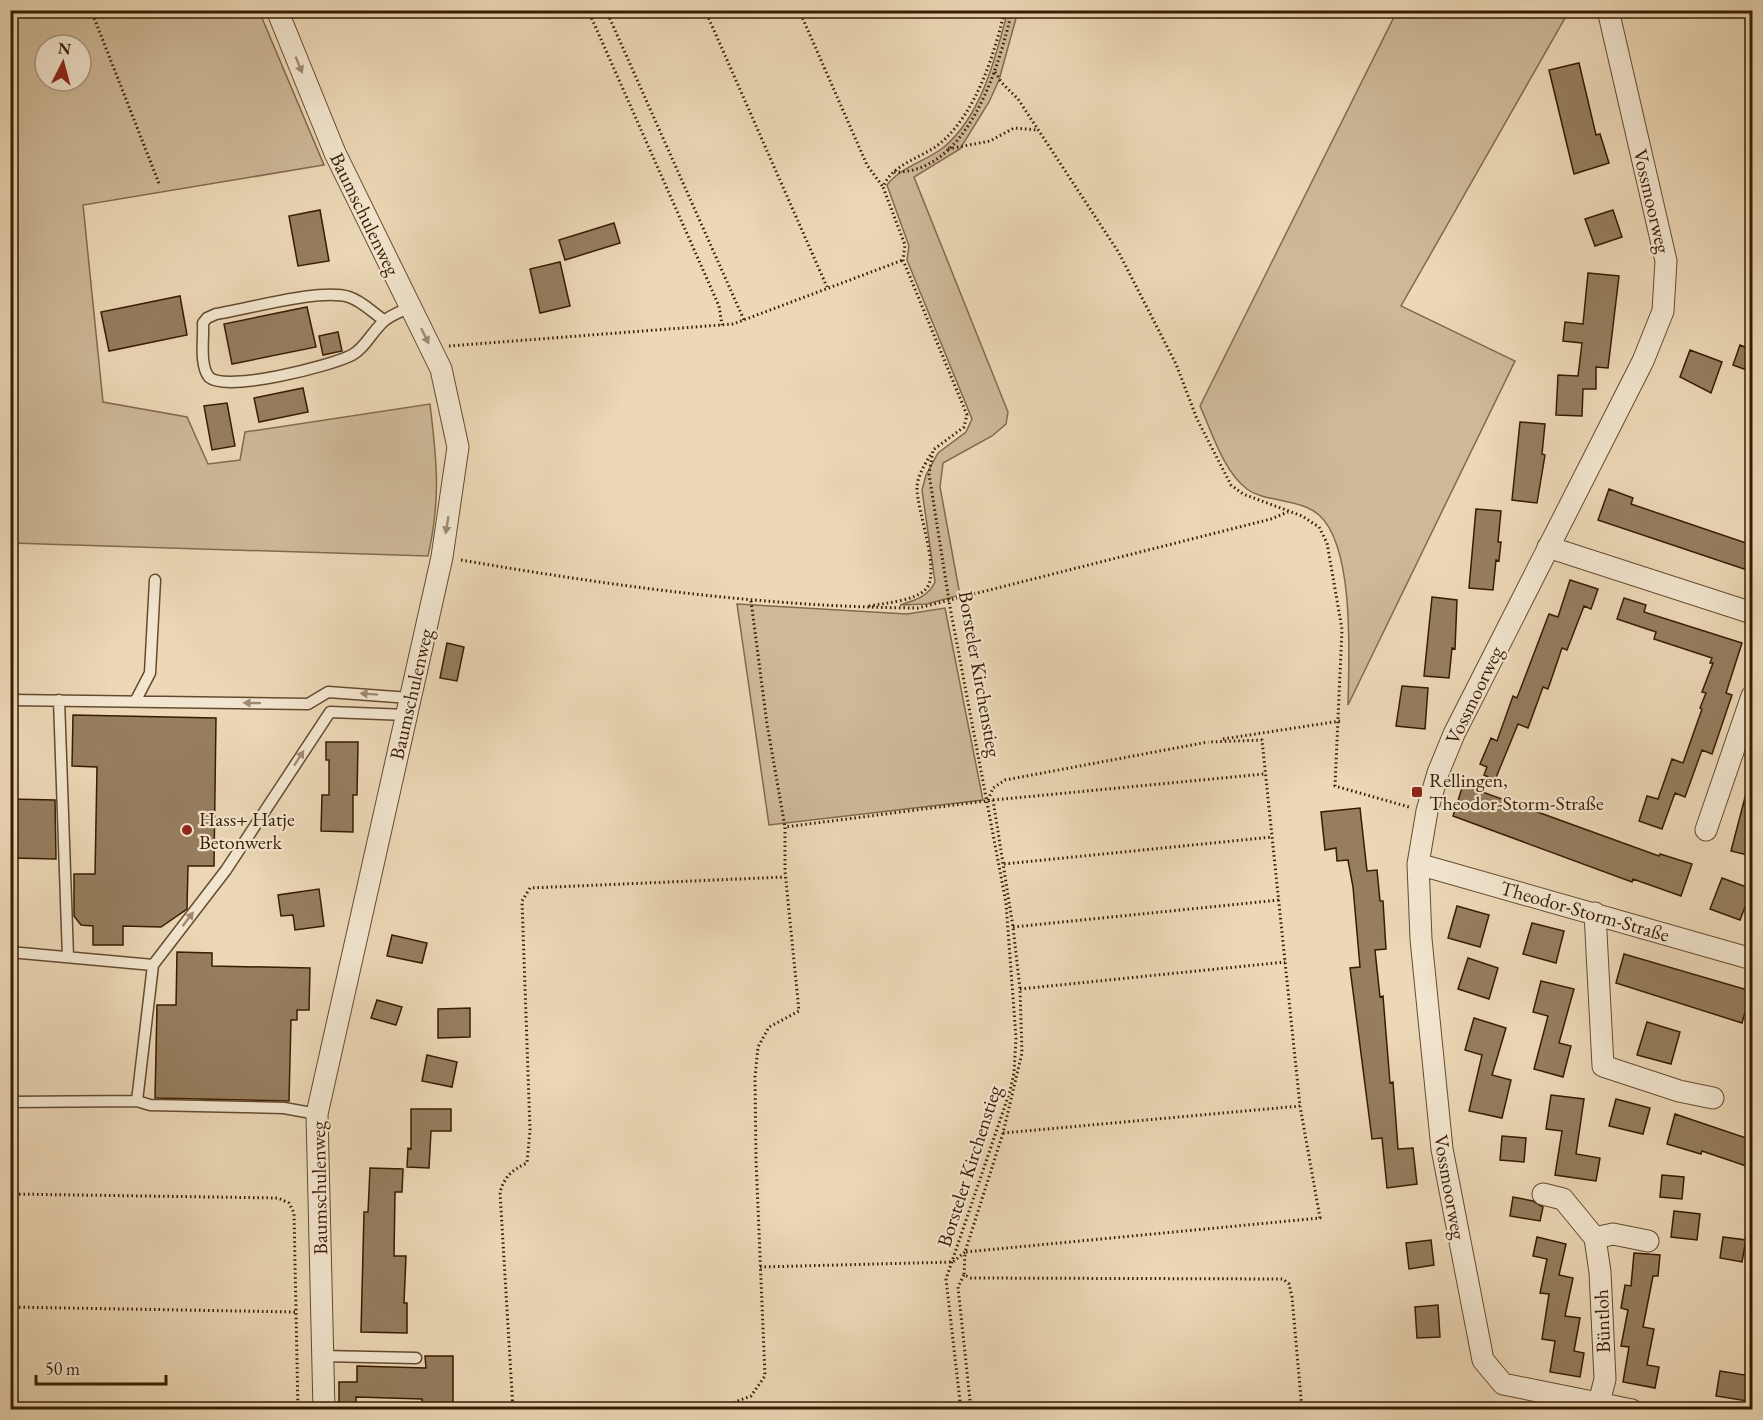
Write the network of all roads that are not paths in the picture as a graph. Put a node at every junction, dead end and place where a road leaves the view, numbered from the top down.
1 (277, 10) edge
2 (1608, 10) edge
3 (411, 306) junction
4 (384, 320) junction
5 (1548, 547) junction
6 (155, 580) dead end
7 (1752, 613) edge
8 (1752, 696) edge
9 (10, 700) edge
10 (58, 700) junction
11 (136, 700) junction
12 (409, 706) junction
13 (1706, 830) dead end
14 (1418, 864) junction
15 (1595, 913) junction
16 (10, 952) edge
17 (68, 957) junction
18 (1752, 959) edge
19 (153, 965) junction
20 (1713, 1098) dead end
21 (137, 1101) junction
22 (10, 1102) edge
23 (317, 1114) junction
24 (1543, 1194) dead end
25 (1595, 1238) junction
26 (1648, 1241) dead end
27 (322, 1356) junction
28 (416, 1358) dead end
29 (1599, 1403) junction
30 (324, 1410) edge
31 (1632, 1410) edge

1 -> 3 street, Baumschulenweg
2 - 5 street, Vossmoorweg
3 - 4 lane
3 -> 12 street, Baumschulenweg
4 - 4 lane
5 - 7 street
5 - 14 street, Vossmoorweg
6 - 11 lane
8 - 13 street
9 - 10 lane
10 - 11 lane
10 - 17 lane
12 -> 11 lane
19 -> 12 lane
12 - 23 street, Baumschulenweg
14 - 15 street, Theodor-Storm-Straße
14 - 29 street, Vossmoorweg
15 - 18 street, Theodor-Storm-Straße
15 - 20 street
16 - 17 lane
17 - 19 lane
19 - 21 lane
21 - 22 lane
21 - 23 lane
23 - 27 street, Baumschulenweg
24 - 25 street
25 - 26 street
25 - 29 street, Büntloh
27 - 28 lane
27 - 30 street, Baumschulenweg
29 - 31 street, Vossmoorweg

